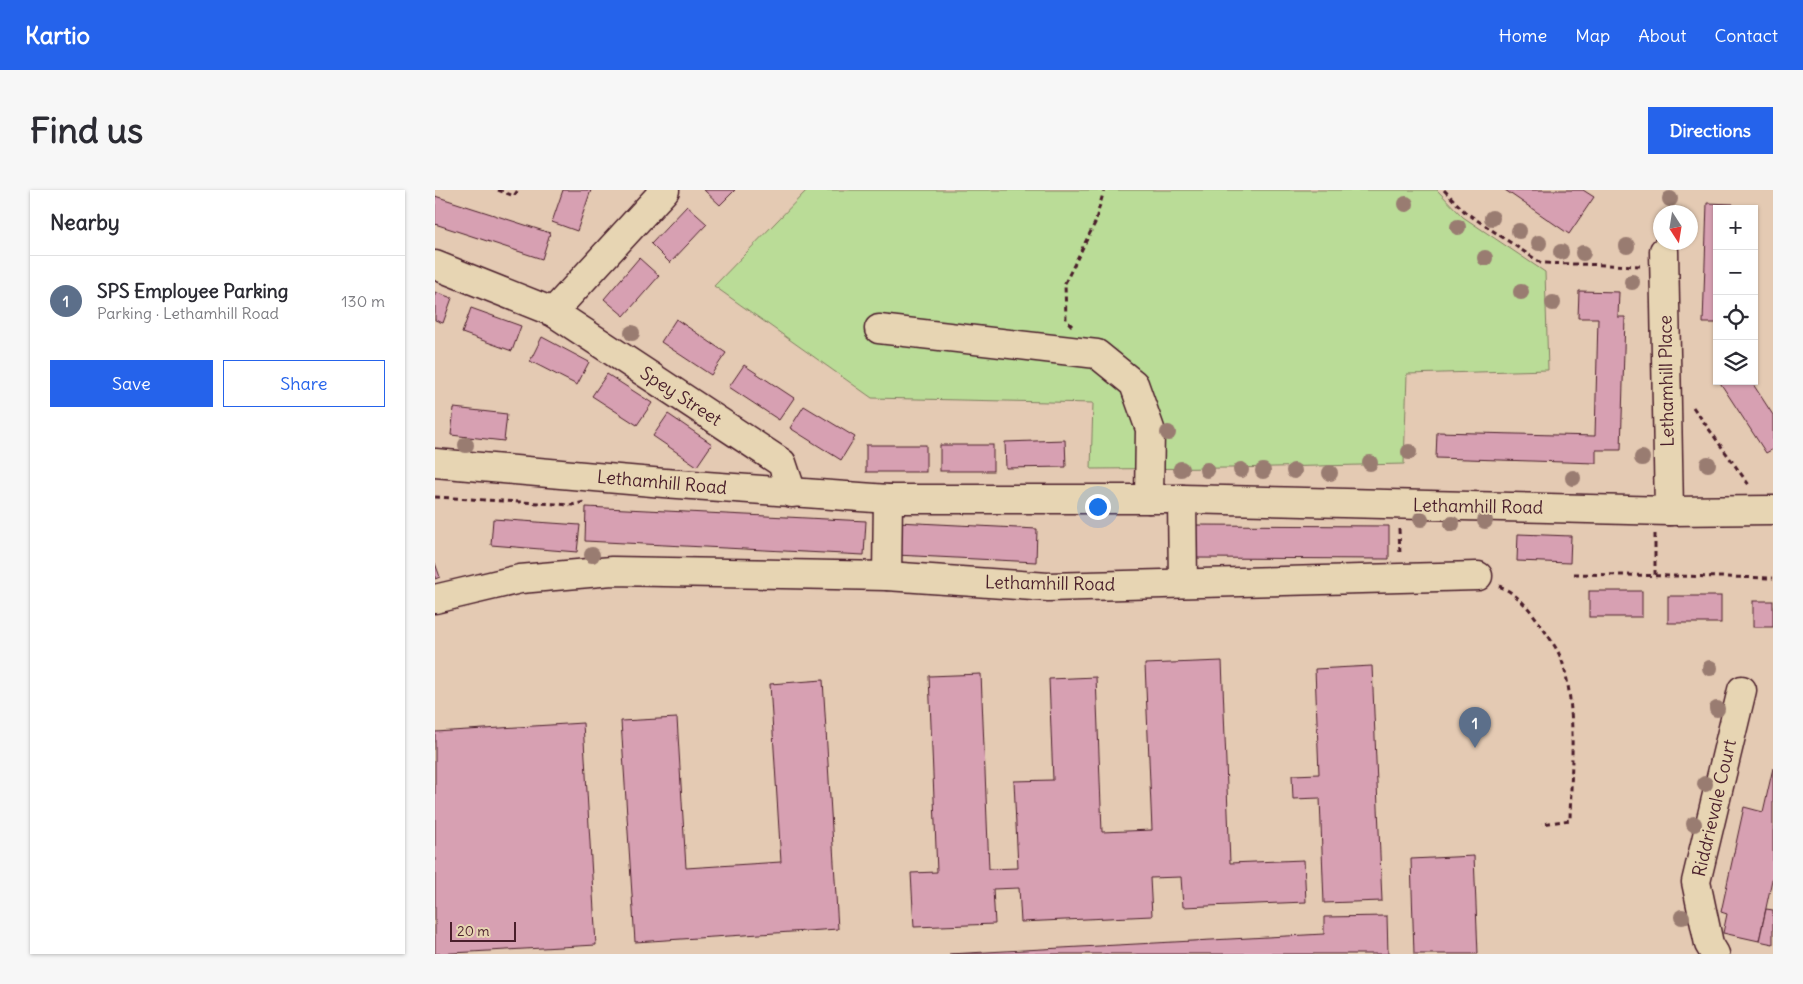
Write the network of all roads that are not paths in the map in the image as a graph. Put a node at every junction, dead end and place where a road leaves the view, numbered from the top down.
1 (665, 190) edge
2 (1664, 259) road end
3 (435, 265) edge
4 (553, 312) junction
5 (879, 329) dead end
6 (435, 462) edge
7 (792, 493) junction
8 (888, 499) junction
9 (1149, 499) junction
10 (1182, 499) junction
11 (1662, 510) junction
12 (1770, 510) edge
13 (887, 576) junction
14 (1478, 576) road end
15 (1183, 583) junction
16 (435, 599) edge
17 (1742, 690) dead end
18 (1715, 954) edge

1 - 4 street
2 - 11 street, Lethamhill Place
3 - 4 street, Spey Street
4 - 7 street, Spey Street
5 - 9 street
6 - 7 street, Lethamhill Road
7 - 8 street, Lethamhill Road
8 - 9 street, Lethamhill Road
8 - 13 street
9 - 10 street, Lethamhill Road
10 - 11 street, Lethamhill Road
10 - 15 street
11 - 12 street, Lethamhill Road
13 - 15 street, Lethamhill Road
13 - 16 street, Lethamhill Road
14 - 15 street, Lethamhill Road
17 - 18 street, Riddrievale Court

